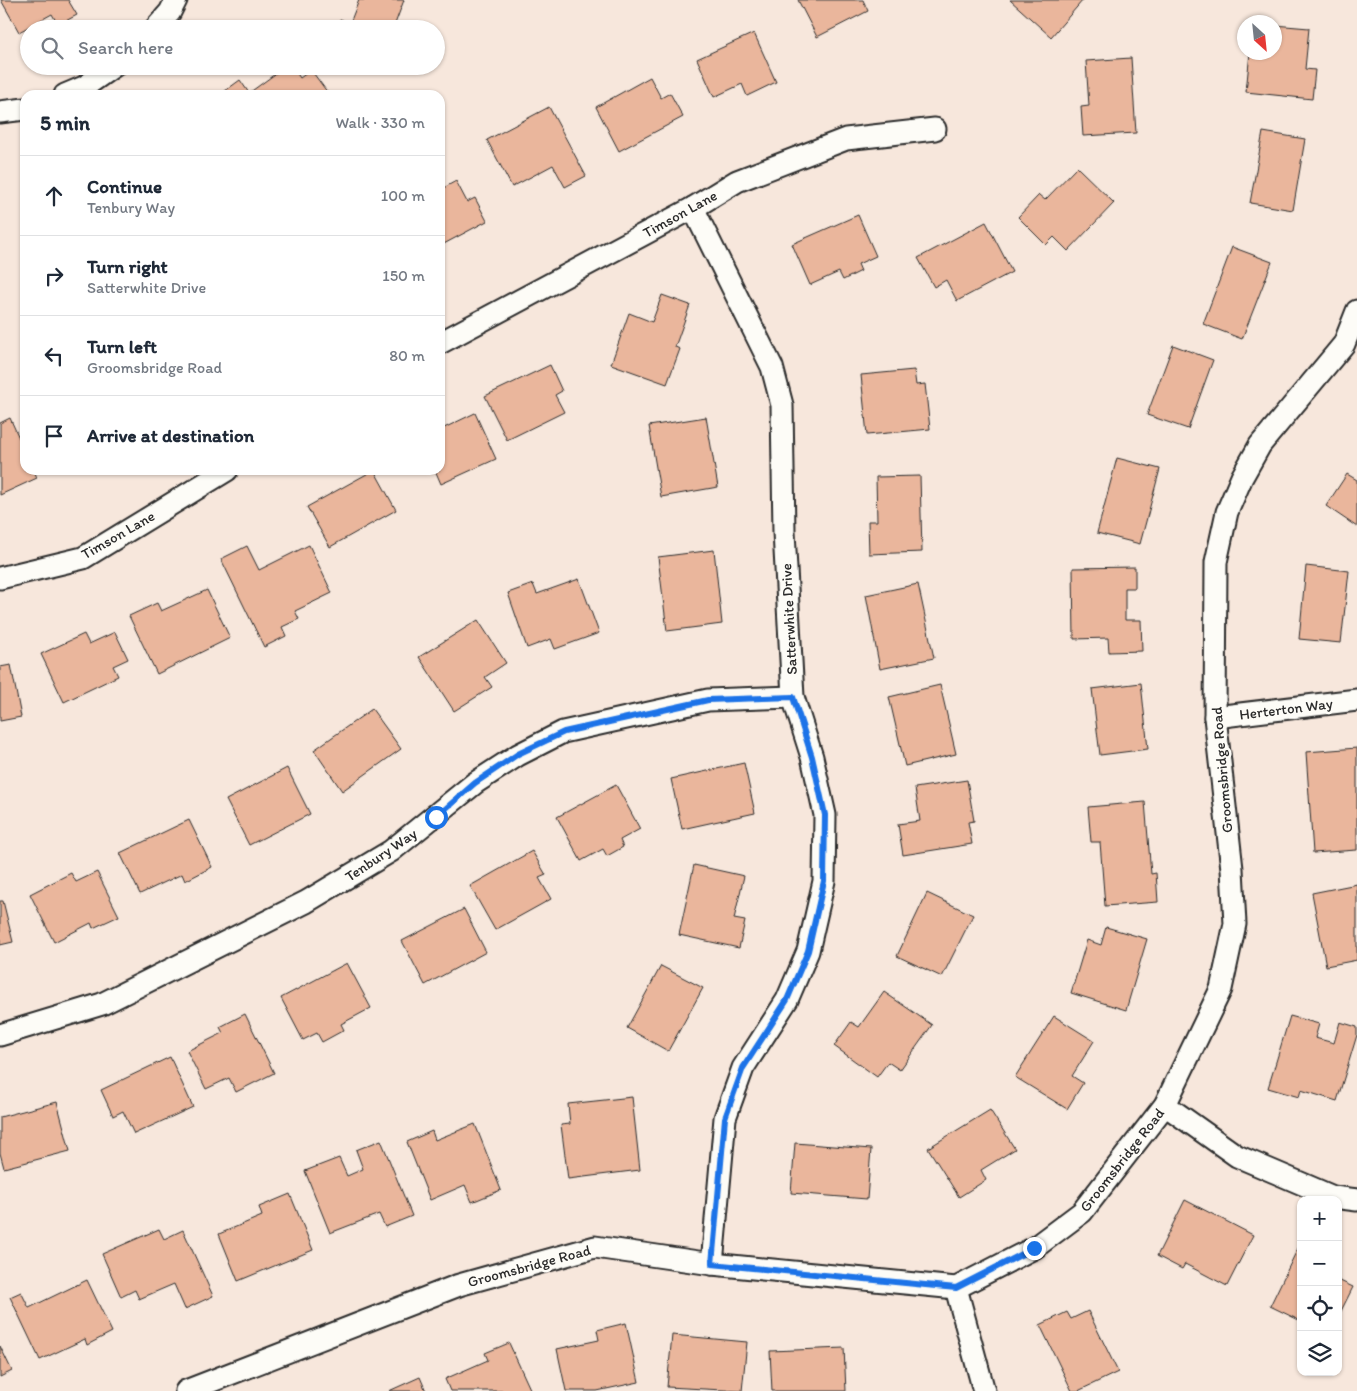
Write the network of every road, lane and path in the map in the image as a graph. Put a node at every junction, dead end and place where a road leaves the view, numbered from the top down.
1 (176, 0) edge
2 (163, 20) edge
3 (102, 75) edge
4 (79, 90) edge
5 (20, 110) edge
6 (0, 112) edge
7 (935, 129) dead end
8 (693, 208) junction
9 (1357, 311) edge
10 (445, 340) edge
11 (219, 475) edge
12 (0, 578) edge
13 (793, 697) junction
14 (1357, 700) edge
15 (1216, 717) junction
16 (0, 1035) edge
17 (1165, 1105) junction
18 (1357, 1200) edge
19 (712, 1264) junction
20 (956, 1288) junction
21 (186, 1391) edge
22 (984, 1391) edge

1 - 2 street
3 - 4 street
5 - 6 street
7 - 8 street, Timson Lane
8 - 10 street, Timson Lane
8 - 13 street, Satterwhite Drive
9 - 15 street, Groomsbridge Road
11 - 12 street, Timson Lane
13 - 16 street, Tenbury Way
13 - 19 street, Satterwhite Drive
14 - 15 street, Herterton Way
15 - 17 street, Groomsbridge Road
17 - 18 street
17 - 20 street, Groomsbridge Road
19 - 20 street, Groomsbridge Road
19 - 21 street, Groomsbridge Road
20 - 22 street

